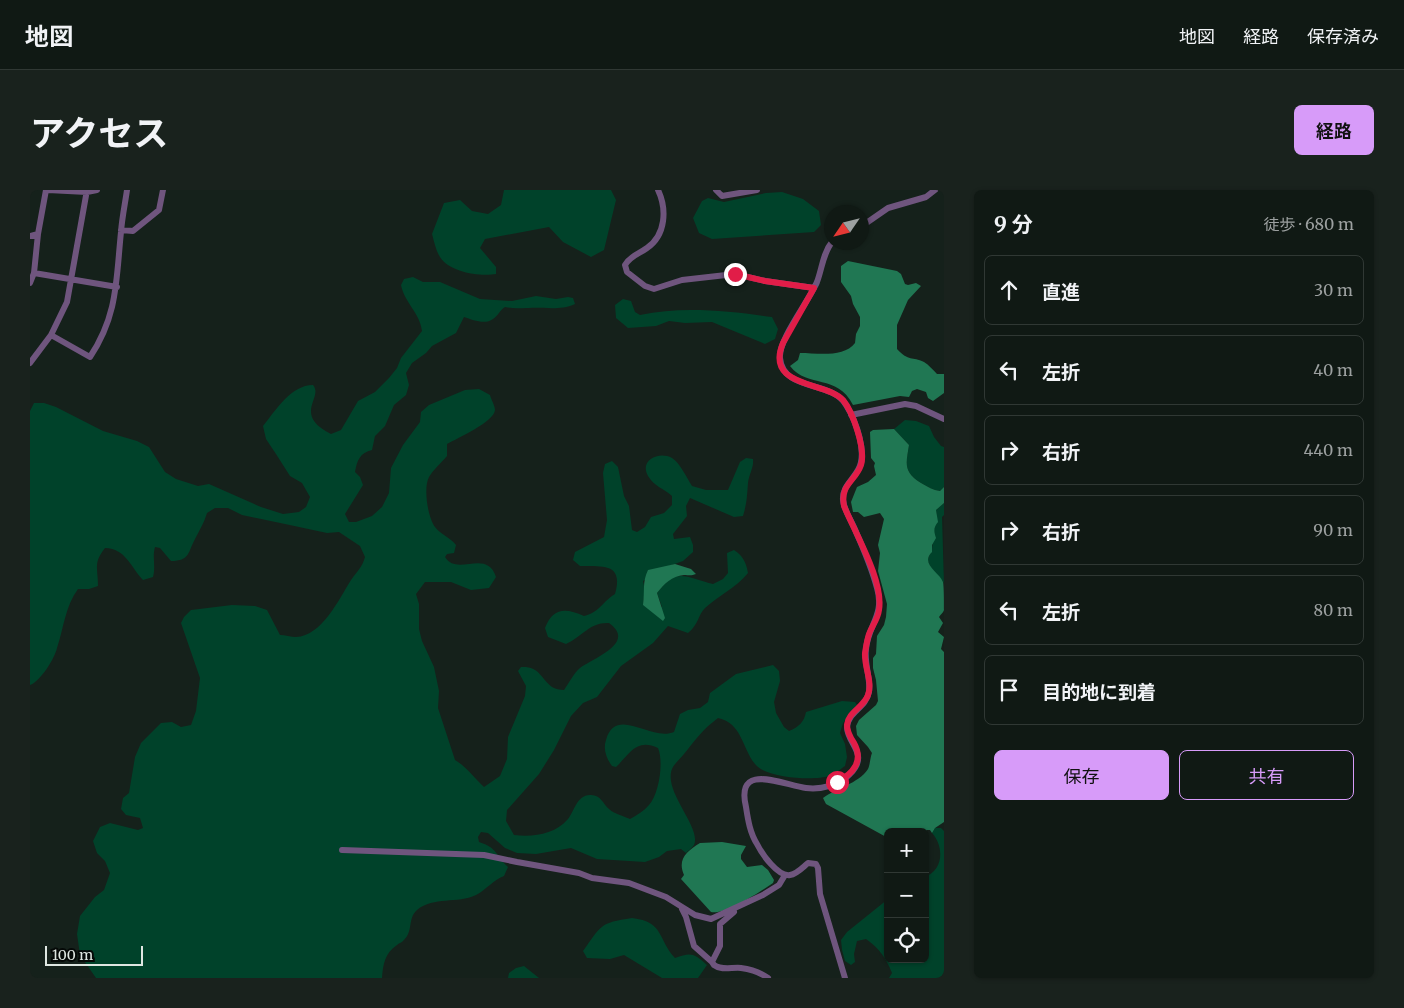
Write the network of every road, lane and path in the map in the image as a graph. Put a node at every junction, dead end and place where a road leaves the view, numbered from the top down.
1 (47, 190) edge
2 (97, 190) edge
3 (127, 190) edge
4 (163, 190) edge
5 (658, 190) edge
6 (716, 190) edge
7 (757, 190) edge
8 (935, 190) edge
9 (87, 191) edge
10 (869, 221) edge
11 (121, 230) junction
12 (38, 234) junction
13 (30, 236) edge
14 (826, 250) edge
15 (34, 273) junction
16 (71, 279) junction
17 (30, 283) edge
18 (117, 287) junction
19 (814, 288) junction
20 (51, 335) junction
21 (30, 363) edge
22 (851, 415) junction
23 (944, 418) edge
24 (342, 850) dead end
25 (785, 875) junction
26 (681, 907) junction
27 (738, 907) junction
28 (712, 962) junction
29 (768, 978) edge
30 (845, 978) edge

1 - 9 street
1 - 12 street
2 - 9 street
3 - 11 street
4 - 11 street
5 - 19 street
6 - 7 street
8 - 10 street
9 - 16 street
11 - 18 street
12 - 13 street
12 - 15 street
14 - 19 street
15 - 16 street
15 - 17 street
16 - 18 street
16 - 20 street
18 - 20 street
19 - 22 street
20 - 21 street
22 - 23 street
22 - 25 street
24 - 26 street
25 - 27 street
25 - 30 street
26 - 27 street
26 - 28 street
27 - 28 street
28 - 29 street

